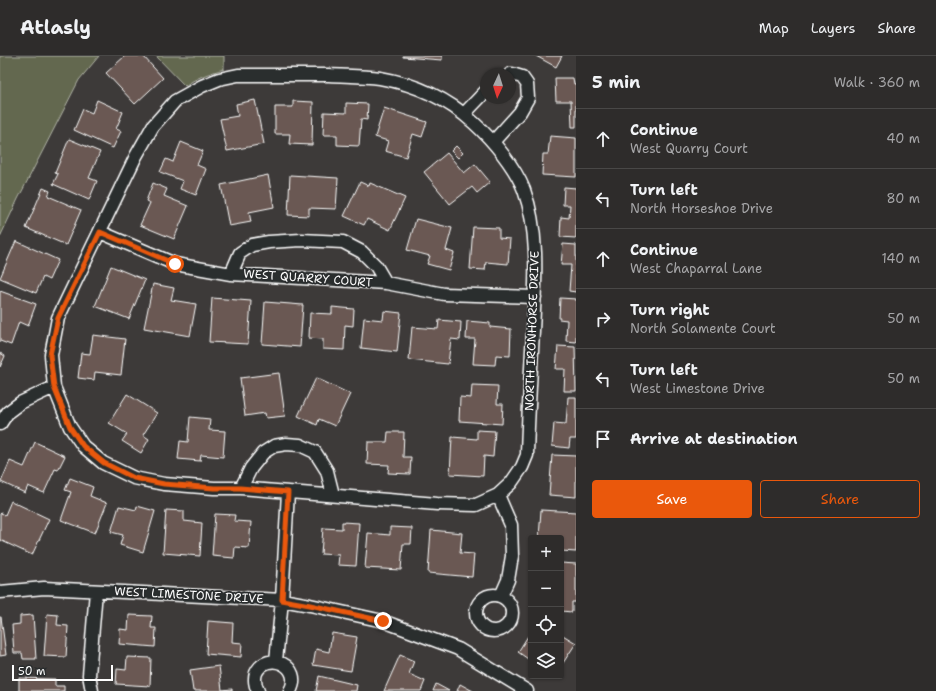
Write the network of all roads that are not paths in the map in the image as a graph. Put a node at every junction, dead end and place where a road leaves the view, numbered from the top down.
1 (516, 76) edge
2 (480, 97) edge
3 (464, 114) junction
4 (493, 142) junction
5 (100, 232) junction
6 (231, 274) junction
7 (386, 283) junction
8 (535, 296) junction
9 (54, 387) junction
10 (0, 424) edge
11 (240, 488) junction
12 (288, 492) junction
13 (333, 495) junction
14 (498, 495) junction
15 (96, 591) junction
16 (0, 592) edge
17 (502, 596) dead end
18 (282, 600) junction
19 (276, 661) junction
20 (92, 691) edge
21 (258, 691) edge
22 (290, 691) edge
23 (527, 691) edge

1 - 4 street
2 - 3 street
3 - 4 street, NORTH IRONHORSE DRIVE
3 - 5 street, NORTH IRONHORSE DRIVE
4 - 8 street, NORTH IRONHORSE DRIVE
5 - 6 street, WEST QUARRY COURT
5 - 9 street, NORTH IRONHORSE DRIVE
6 - 7 street, WEST QUARRY COURT
6 - 7 street, WEST QUARRY COURT
7 - 8 street, WEST QUARRY COURT
8 - 14 street, NORTH IRONHORSE DRIVE
9 - 10 street
9 - 11 street, NORTH IRONHORSE DRIVE
11 - 12 street, NORTH IRONHORSE DRIVE
11 - 13 street
12 - 13 street, NORTH IRONHORSE DRIVE
12 - 18 street
13 - 14 street, NORTH IRONHORSE DRIVE
14 - 17 street
15 - 16 street, WEST LIMESTONE DRIVE
15 - 18 street, WEST LIMESTONE DRIVE
15 - 20 street
18 - 19 street
18 - 23 street, WEST LIMESTONE DRIVE
19 - 21 street
19 - 22 street

